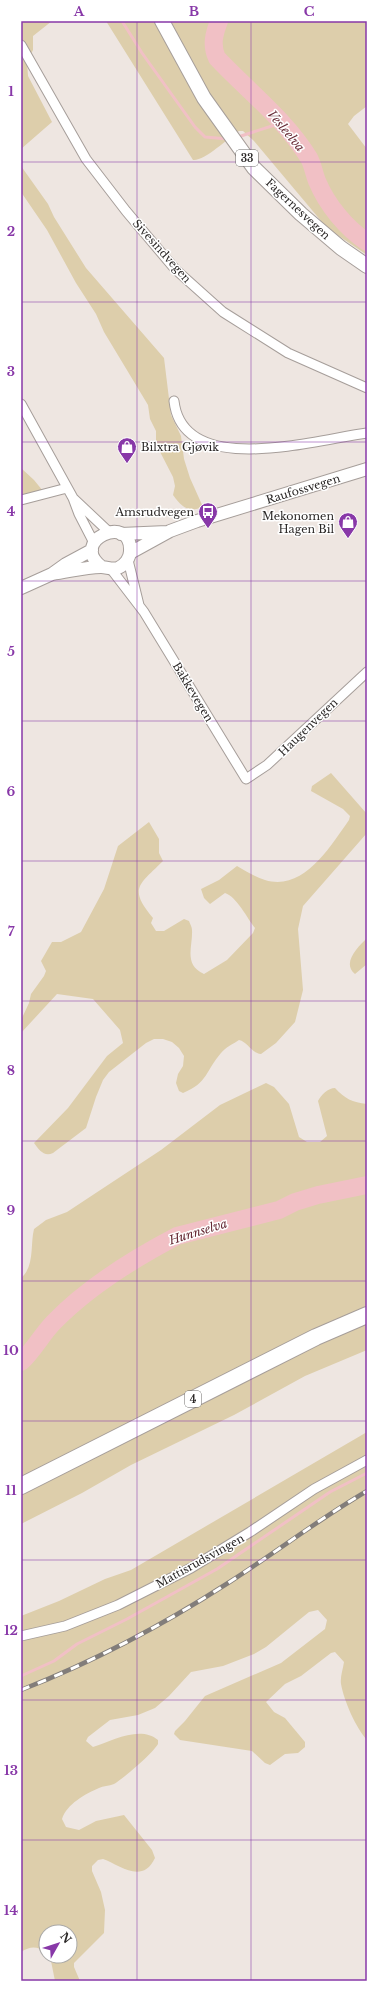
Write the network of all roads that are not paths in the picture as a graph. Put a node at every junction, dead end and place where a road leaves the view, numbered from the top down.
1 (162, 21) edge
2 (21, 46) edge
3 (367, 266) edge
4 (367, 388) edge
5 (174, 401) dead end
6 (21, 404) edge
7 (367, 433) edge
8 (367, 469) edge
9 (67, 488) junction
10 (74, 498) junction
11 (21, 500) edge
12 (170, 531) junction
13 (109, 532) junction
14 (121, 534) junction
15 (93, 547) junction
16 (129, 556) junction
17 (106, 568) junction
18 (52, 574) junction
19 (21, 588) edge
20 (140, 606) junction
21 (367, 672) edge
22 (246, 779) joint
23 (367, 1305) edge
24 (367, 1315) edge
25 (367, 1460) edge
26 (21, 1476) edge
27 (21, 1486) edge
28 (21, 1636) edge

1 - 3 main road, Fagernesvegen / 33
2 - 4 street, Sivesindvegen
5 - 7 street
6 - 9 street
8 - 12 main road, Raufossvegen
9 - 10 street
9 - 11 street
10 - 13 street
10 - 15 street
12 - 14 main road, Raufossvegen
12 - 16 main road, Raufossvegen
13 - 14 main road, Raufossvegen
13 - 15 main road, Raufossvegen
14 - 16 main road
15 - 17 main road
15 - 18 main road, Raufossvegen
16 - 17 main road, Raufossvegen
16 - 20 street, Bakkevegen
17 - 18 main road, Raufossvegen
17 - 20 street, Bakkevegen
18 - 19 main road, Raufossvegen
20 - 22 street, Bakkevegen
21 - 22 street, Haugenvegen
23 - 26 highway, 4
24 - 27 highway, 4
25 - 28 street, Mattisrudsvingen

